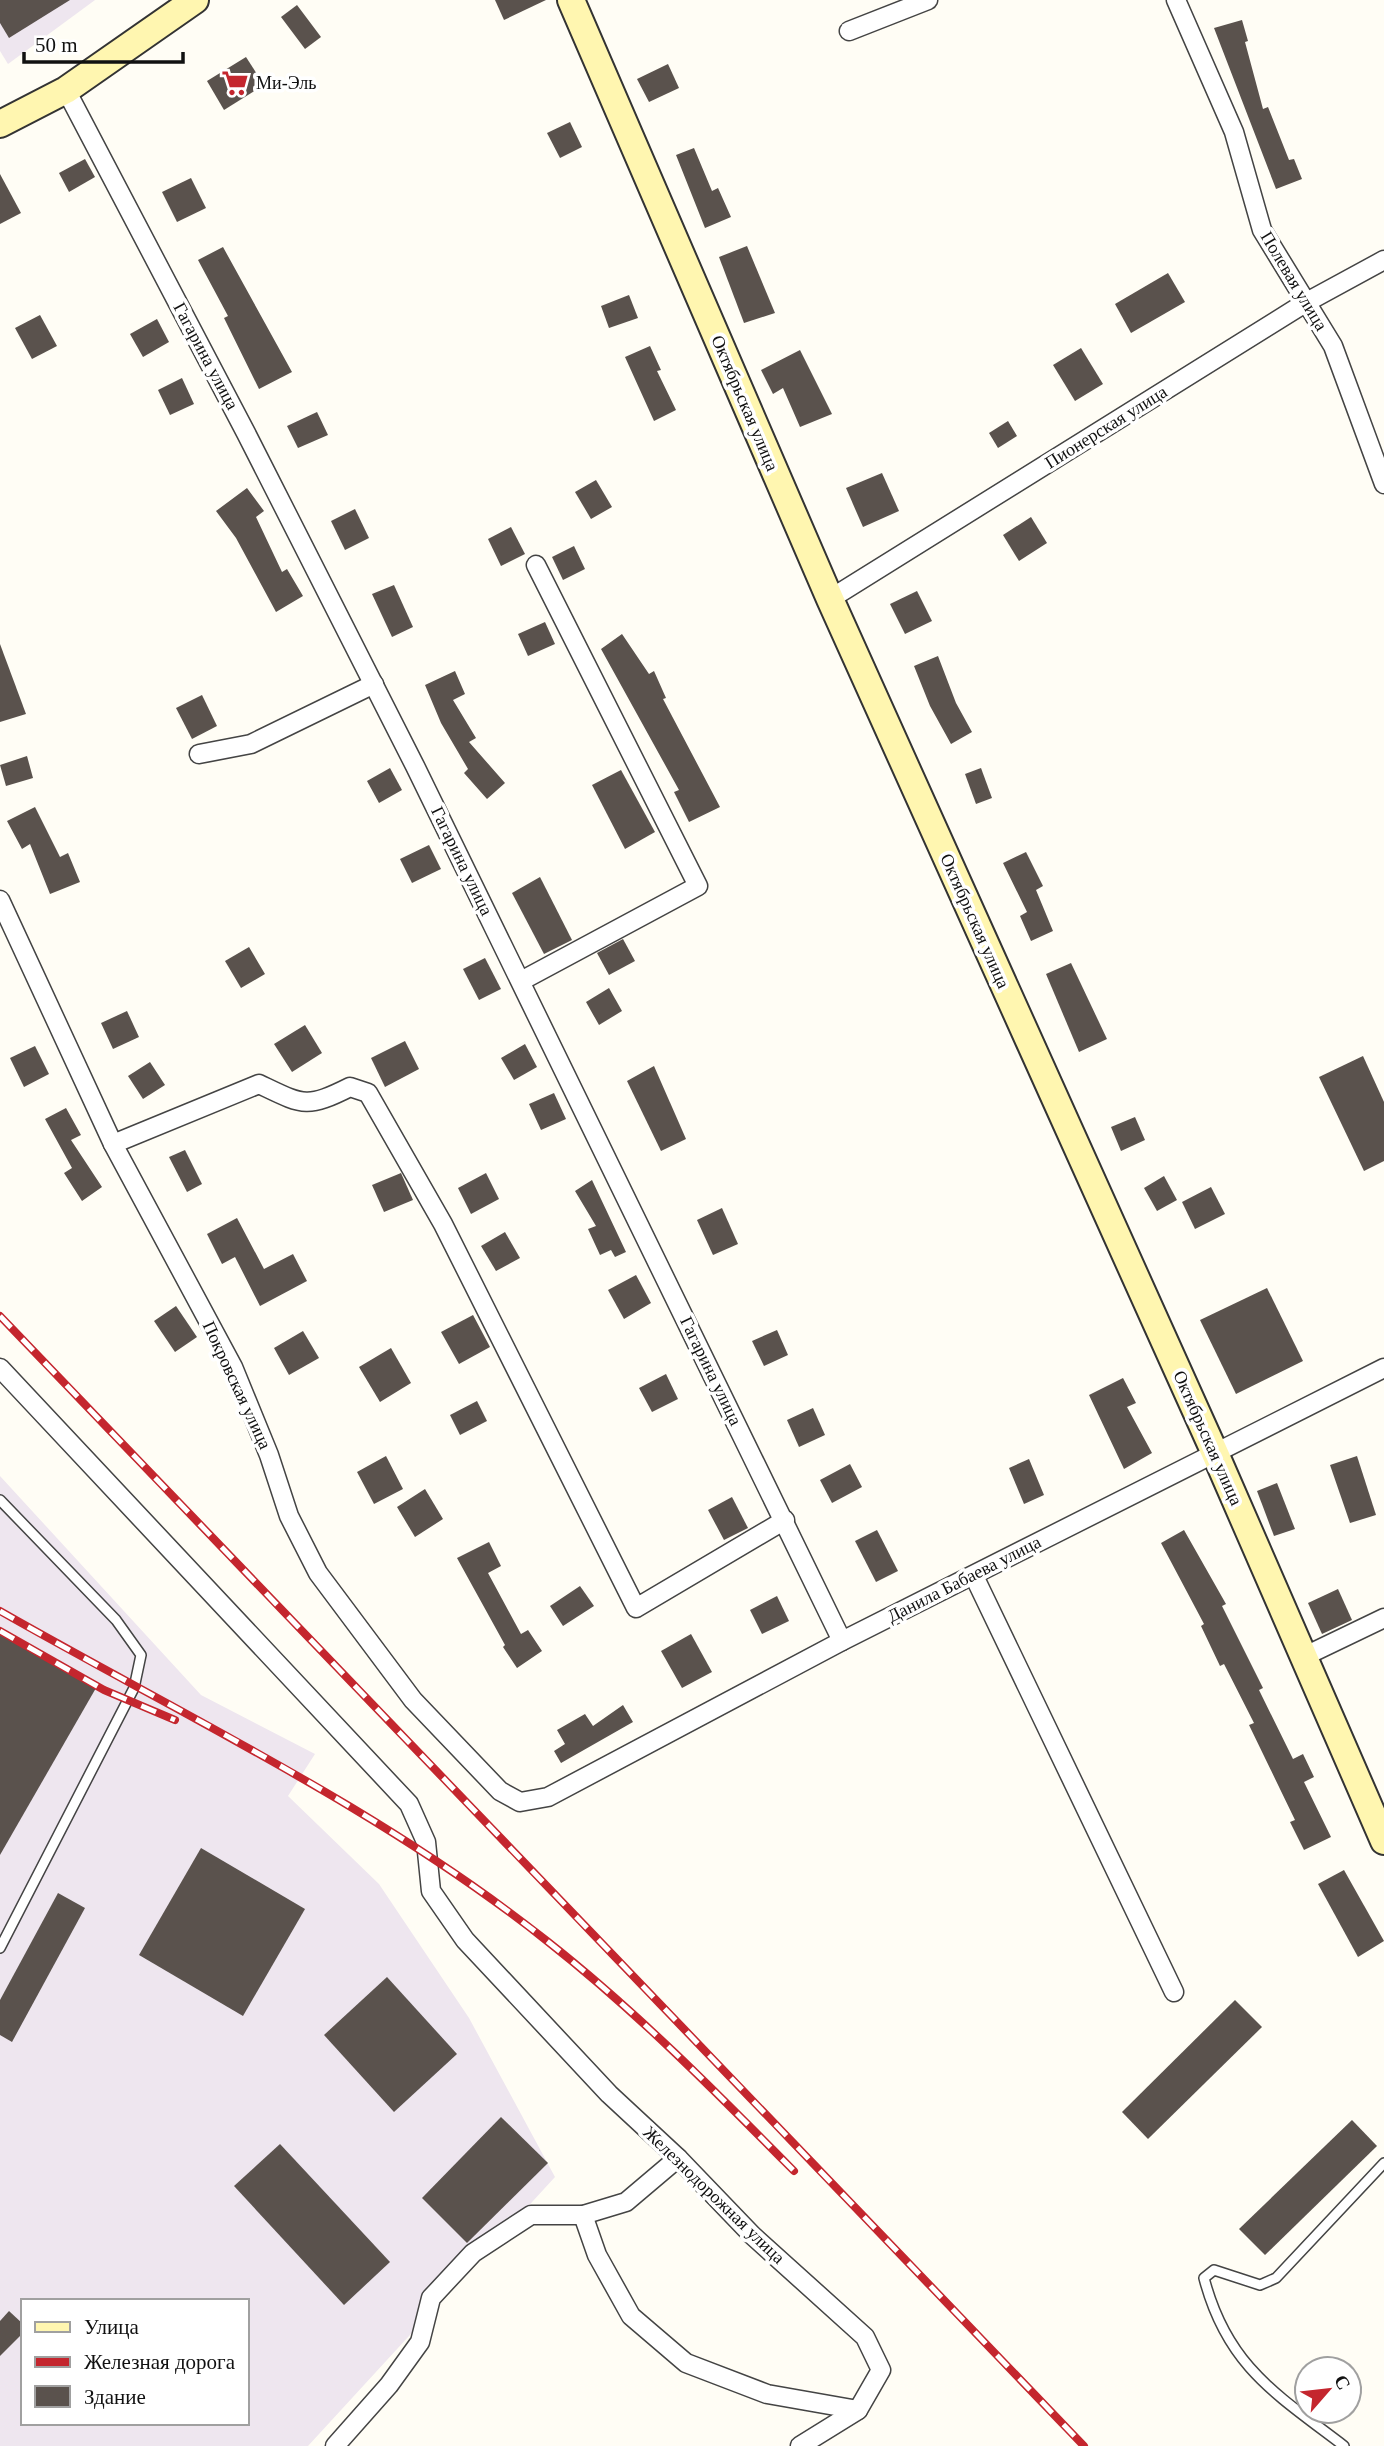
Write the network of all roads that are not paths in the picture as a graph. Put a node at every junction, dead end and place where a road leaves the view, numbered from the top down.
1 (195, 0) edge
2 (571, 0) edge
3 (928, 0) edge
4 (1176, 0) edge
5 (849, 31) dead end
6 (66, 90) junction
7 (0, 124) edge
8 (1384, 260) edge
9 (1305, 303) junction
10 (1384, 484) edge
11 (536, 565) dead end
12 (830, 599) junction
13 (374, 684) junction
14 (199, 754) dead end
15 (0, 900) edge
16 (521, 981) junction
17 (113, 1144) junction
18 (0, 1367) edge
19 (1384, 1368) edge
20 (1214, 1451) junction
21 (0, 1500) edge
22 (785, 1520) junction
23 (974, 1576) junction
24 (1384, 1618) edge
25 (842, 1641) junction
26 (1303, 1657) junction
27 (548, 1797) joint
28 (1384, 1841) edge
29 (0, 1948) edge
30 (1174, 1992) dead end
31 (678, 2158) junction
32 (1384, 2163) edge
33 (583, 2215) junction
34 (858, 2410) junction
35 (335, 2446) edge
36 (800, 2446) edge
37 (1344, 2446) edge

1 - 6 street
2 - 12 street, Октябрьская улица
3 - 5 street
4 - 9 street, Полевая улица
6 - 7 street
6 - 13 street, Гагарина улица
8 - 9 street, Пионерская улица
9 - 10 street, Полевая улица
9 - 12 street, Пионерская улица
11 - 16 street
12 - 20 street, Октябрьская улица
13 - 14 street
13 - 16 street, Гагарина улица
15 - 17 street, Покровская улица
16 - 22 street, Гагарина улица
17 - 22 street
17 - 27 street, Покровская улица
18 - 31 street, Железнодорожная улица
19 - 20 street, Данила Бабаева улица
20 - 23 street, Данила Бабаева улица
20 - 26 street, Октябрьская улица
21 - 29 lane
22 - 25 street, Гагарина улица
23 - 25 street, Данила Бабаева улица
23 - 30 street
24 - 26 street
25 - 27 street, Данила Бабаева улица
26 - 28 street, Октябрьская улица
31 - 33 street
31 - 34 street, Железнодорожная улица
32 - 37 lane
33 - 34 street
33 - 35 street
34 - 36 street, Железнодорожная улица

